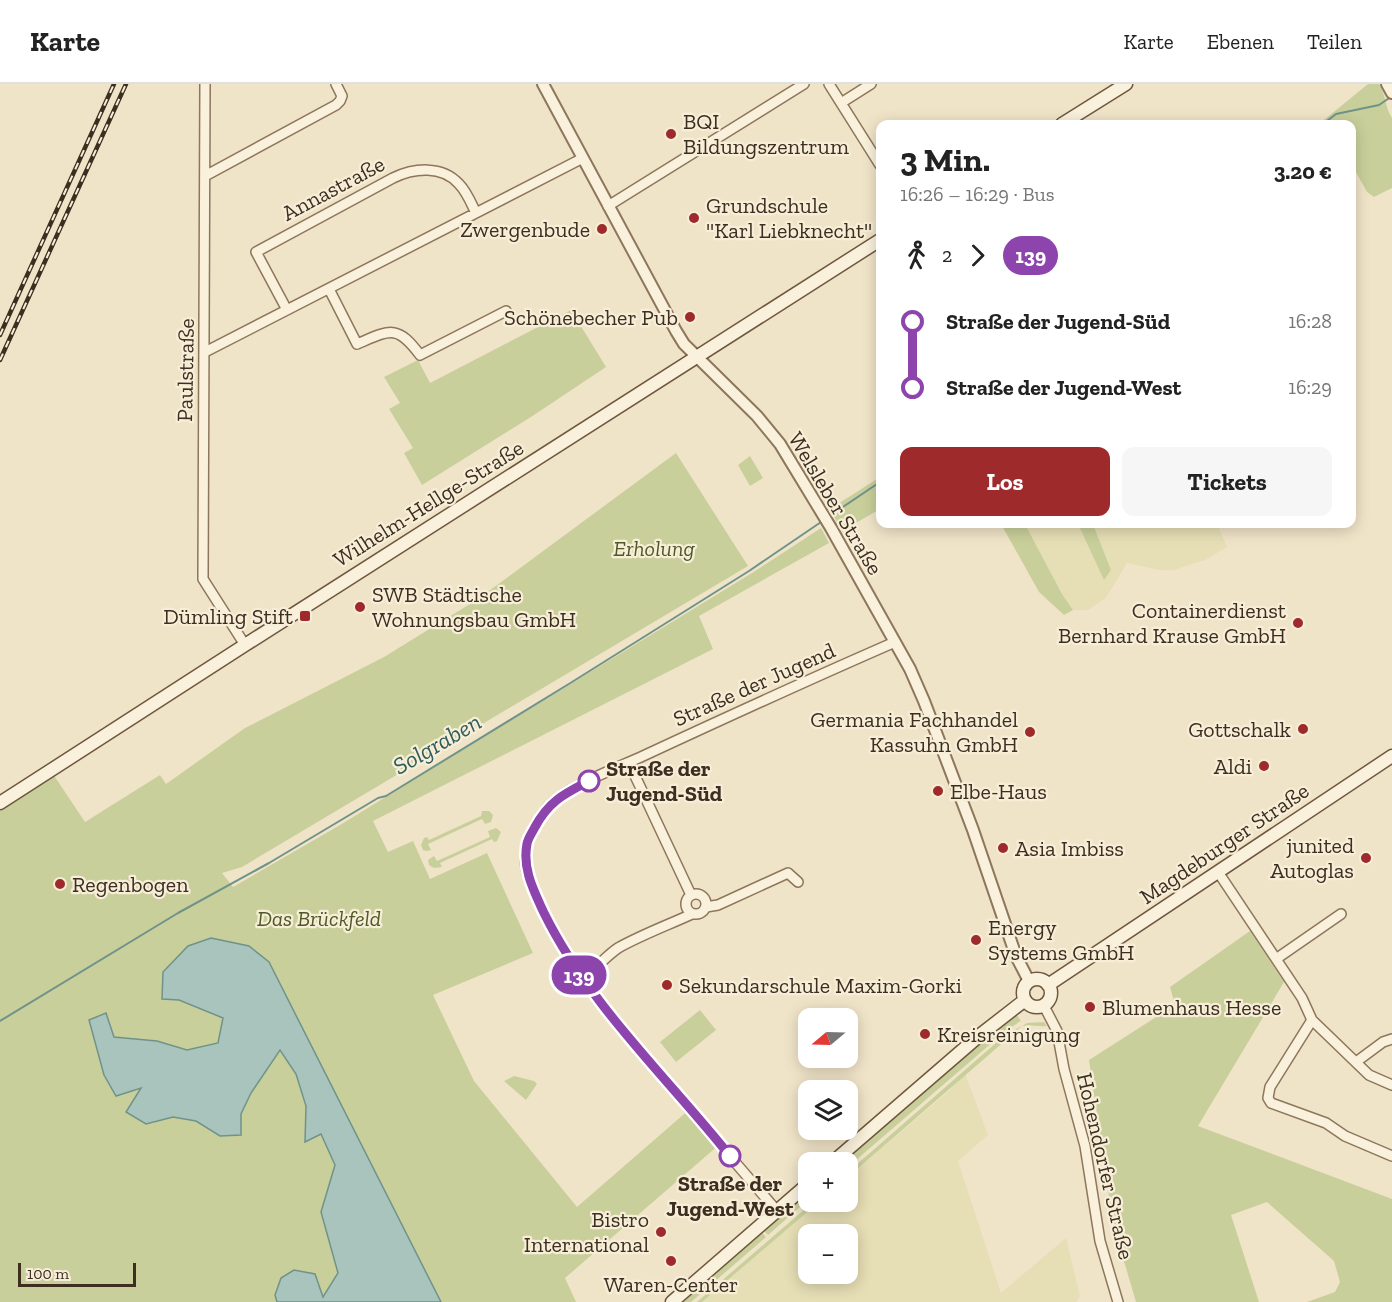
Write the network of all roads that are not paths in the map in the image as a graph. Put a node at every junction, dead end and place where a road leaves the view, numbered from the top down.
1 (205, 84) edge
2 (336, 84) edge
3 (543, 84) edge
4 (804, 84) edge
5 (829, 84) edge
6 (871, 84) edge
7 (1126, 84) edge
8 (841, 103) junction
9 (1068, 120) edge
10 (583, 158) junction
11 (876, 159) edge
12 (205, 176) junction
13 (608, 206) junction
14 (476, 213) junction
15 (876, 243) edge
16 (328, 289) junction
17 (286, 310) junction
18 (506, 311) dead end
19 (205, 352) junction
20 (697, 358) junction
21 (895, 642) junction
22 (245, 645) junction
23 (1392, 756) edge
24 (629, 763) junction
25 (0, 803) edge
26 (1218, 872) junction
27 (798, 882) dead end
28 (691, 895) junction
29 (706, 907) junction
30 (692, 914) junction
31 (1341, 914) dead end
32 (1276, 959) junction
33 (581, 978) junction
34 (1029, 981) junction
35 (1048, 985) junction
36 (1024, 1000) junction
37 (1044, 1005) junction
38 (1312, 1020) junction
39 (1392, 1039) edge
40 (1356, 1062) junction
41 (1392, 1085) edge
42 (845, 1152) edge
43 (1392, 1156) edge
44 (798, 1193) edge
45 (777, 1211) junction
46 (672, 1302) edge
47 (1119, 1302) edge

1 - 12 street, Paulstraße
2 - 12 street
3 - 10 street, Welsleber Straße
4 - 13 street
5 - 8 street
6 - 8 street
7 - 9 main road
8 - 11 street
10 - 13 street, Welsleber Straße
10 - 14 street
12 - 19 street, Paulstraße
13 - 20 street, Welsleber Straße
14 - 16 street
14 - 17 street, Annastraße
15 - 20 main road, Wilhelm-Hellge-Straße
16 - 17 street
16 - 18 street
17 - 19 street
19 - 22 street, Paulstraße
20 - 21 street, Welsleber Straße
20 - 22 main road, Wilhelm-Hellge-Straße
21 - 24 street, Straße der Jugend
21 - 34 street, Welsleber Straße
22 - 25 main road, Wilhelm-Hellge-Straße
23 - 26 main road, Magdeburger Straße
24 - 28 street
24 - 33 street, Straße der Jugend
26 - 32 street
26 - 35 main road, Magdeburger Straße
27 - 29 street
28 - 29 street
28 - 30 street
29 - 30 street
30 - 33 street
31 - 32 street
32 - 38 street
33 - 45 street, Straße der Jugend
34 - 35 main road
34 - 36 main road
35 - 37 main road
36 - 37 main road
36 - 42 main road
37 - 47 street, Hohendorfer Straße
38 - 40 street
38 - 43 street
39 - 40 street
40 - 41 street
44 - 45 main road
45 - 46 main road

